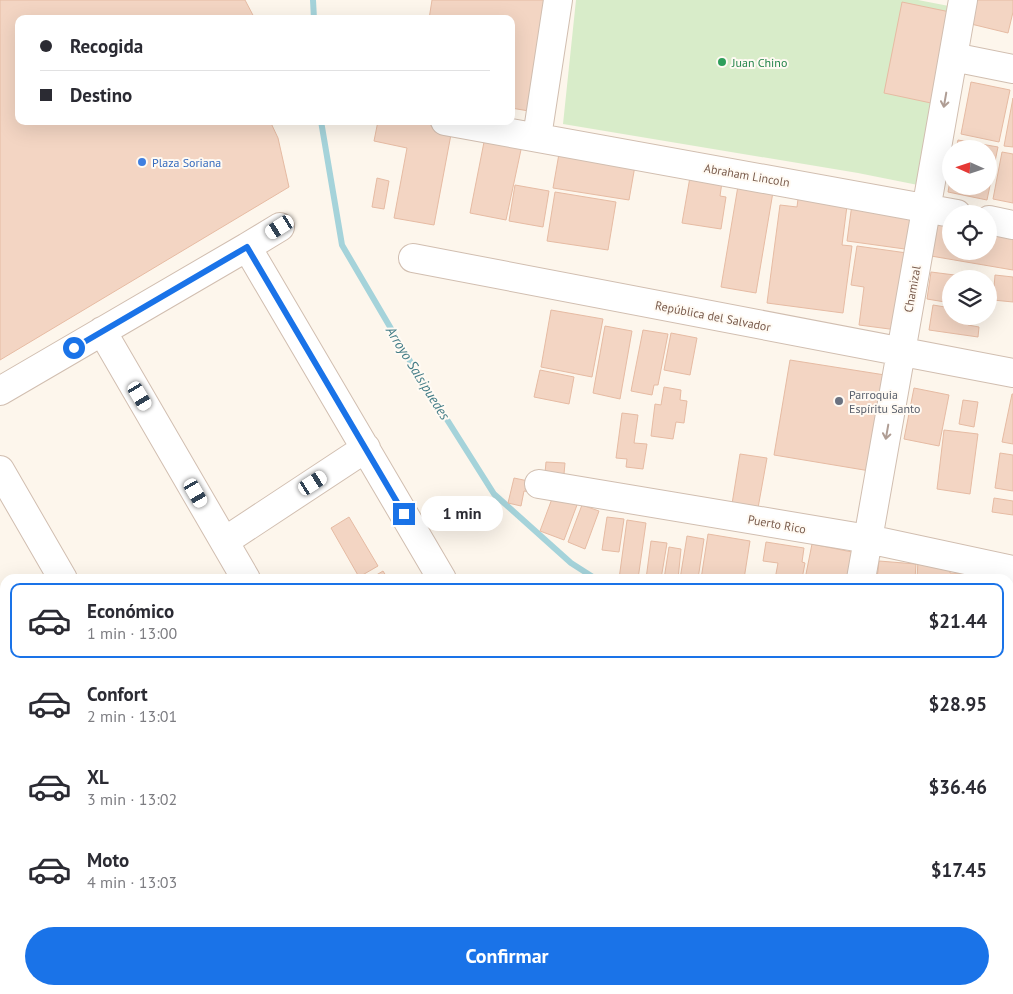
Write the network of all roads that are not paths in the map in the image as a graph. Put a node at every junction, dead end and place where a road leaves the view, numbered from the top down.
1 (558, 0) edge
2 (963, 0) edge
3 (953, 57) junction
4 (1013, 69) edge
5 (468, 125) edge
6 (537, 137) junction
7 (926, 207) junction
8 (942, 211) edge
9 (997, 222) edge
10 (1013, 225) edge
11 (280, 227) dead end
12 (247, 247) junction
13 (413, 258) dead end
14 (102, 331) junction
15 (901, 352) junction
16 (1013, 374) edge
17 (0, 391) edge
18 (366, 448) junction
19 (0, 470) edge
20 (539, 484) dead end
21 (868, 539) junction
22 (225, 542) junction
23 (1013, 570) edge
24 (60, 574) edge
25 (243, 574) edge
26 (439, 574) edge
27 (862, 574) edge

1 - 6 street
2 - 3 street, Chamizal
3 - 4 street
3 -> 7 street, Chamizal
5 - 6 street, Abraham Lincoln
6 - 7 street, Abraham Lincoln
7 - 8 street, Abraham Lincoln
7 - 15 street, Chamizal
9 - 10 street
11 - 12 street
12 - 14 street
12 - 18 street
13 - 15 street, República del Salvador
14 - 17 street
14 - 22 street
15 - 16 street, República del Salvador
15 -> 21 street, Chamizal
18 - 22 street
18 - 26 street
19 - 24 street
20 - 21 street, Puerto Rico
21 - 23 street, Puerto Rico
21 - 27 street, Chamizal
22 - 25 street

